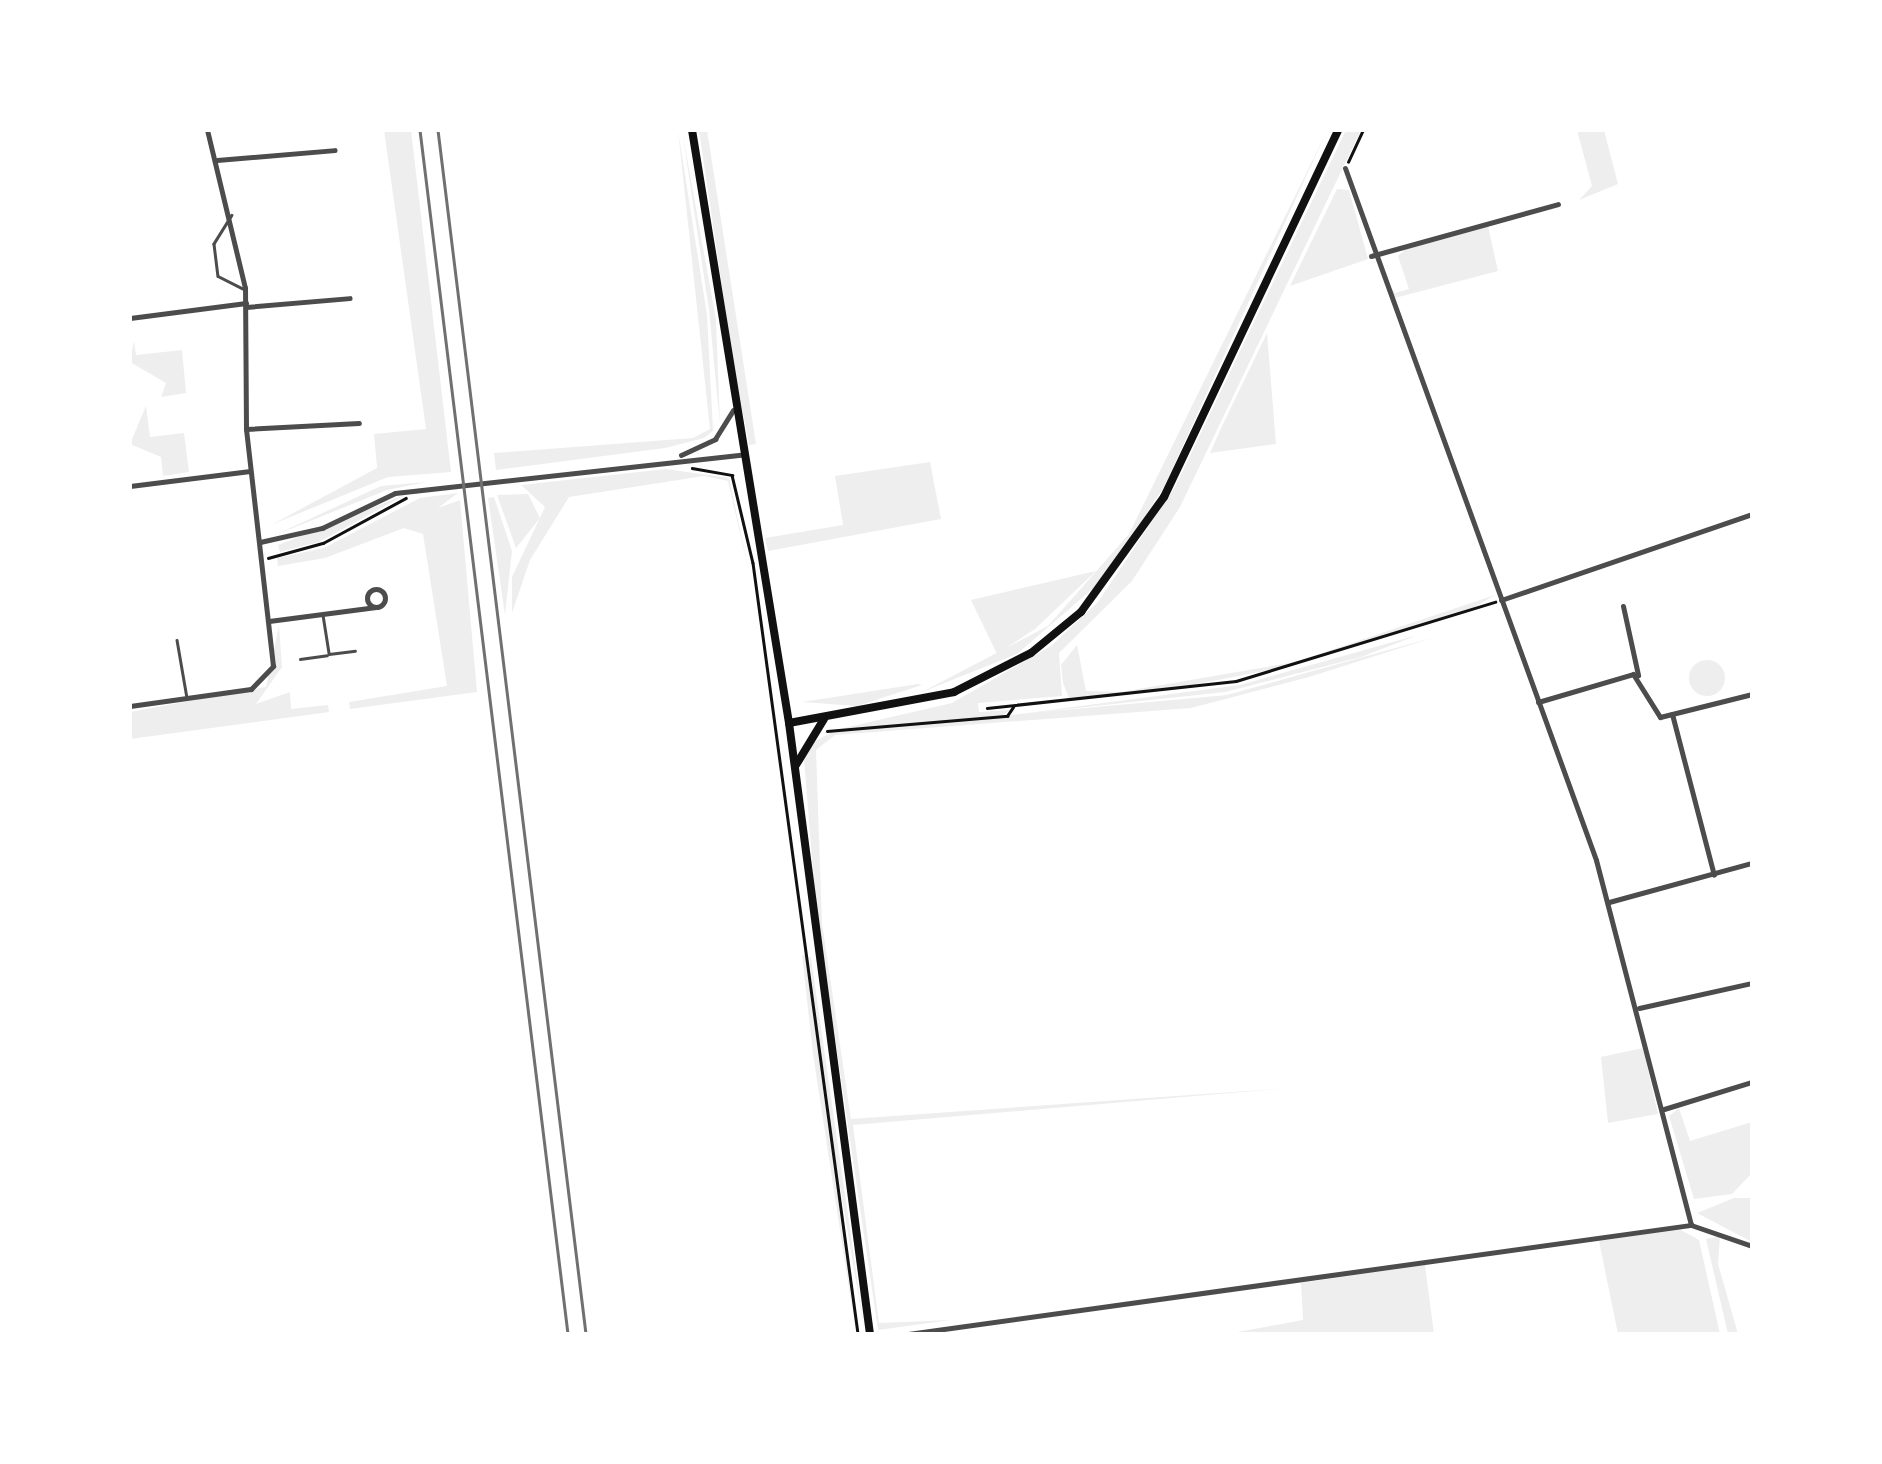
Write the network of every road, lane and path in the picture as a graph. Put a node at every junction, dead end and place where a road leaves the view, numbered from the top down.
1 (207, 130) edge
2 (692, 130) edge
3 (1338, 130) edge
4 (1363, 130) edge
5 (335, 150) dead end
6 (217, 160) junction
7 (1346, 168) joint
8 (1558, 204) dead end
9 (232, 215) junction
10 (1371, 256) junction
11 (245, 288) junction
12 (350, 298) dead end
13 (246, 305) junction
14 (130, 318) edge
15 (733, 410) junction
16 (359, 422) dead end
17 (246, 429) junction
18 (741, 456) junction
19 (671, 458) junction
20 (250, 471) junction
21 (732, 474) dead end
22 (130, 486) edge
23 (420, 494) dead end
24 (1752, 514) edge
25 (260, 542) junction
26 (272, 557) dead end
27 (1501, 600) junction
28 (1623, 606) dead end
29 (376, 607) dead end
30 (322, 614) junction
31 (269, 621) junction
32 (177, 640) dead end
33 (354, 652) dead end
34 (329, 654) junction
35 (300, 659) dead end
36 (1638, 674) junction
37 (1752, 694) edge
38 (187, 698) junction
39 (1538, 702) junction
40 (130, 706) edge
41 (1014, 706) junction
42 (987, 708) dead end
43 (1672, 714) junction
44 (824, 719) junction
45 (790, 723) junction
46 (791, 738) junction
47 (807, 738) junction
48 (776, 740) junction
49 (795, 770) junction
50 (1752, 863) edge
51 (1714, 874) junction
52 (1609, 902) junction
53 (1752, 983) edge
54 (1638, 1008) junction
55 (1752, 1082) edge
56 (1663, 1110) junction
57 (1691, 1225) junction
58 (1752, 1246) edge
59 (858, 1334) edge
60 (870, 1334) edge
61 (908, 1334) edge

1 - 6 street
2 - 15 main road
3 - 44 main road
4 - 7 path
5 - 6 street
6 - 9 street
7 - 10 street
8 - 10 street
9 - 11 street
9 - 11 lane
10 - 27 street
11 - 13 street
12 - 13 street
13 - 14 street
13 - 17 street
15 - 18 main road
15 - 19 street
16 - 17 street
17 - 20 street
18 - 19 street
18 - 45 main road
19 - 25 street
20 - 22 street
20 - 25 street
21 - 48 path
23 - 26 path
24 - 27 street
25 - 31 street
27 - 39 street
27 - 41 path
28 - 36 street
29 - 30 street
30 - 31 street
30 - 34 lane
31 - 38 street
32 - 38 lane
33 - 34 lane
34 - 35 lane
36 - 39 street
36 - 43 street
37 - 43 street
38 - 40 street
39 - 52 street
41 - 42 path
41 - 47 path
43 - 51 street
44 - 45 main road
44 - 47 main road
45 - 46 main road
46 - 48 path
46 - 49 main road
47 - 49 main road
48 - 59 path
49 - 60 main road
50 - 51 street
51 - 52 street
52 - 54 street
53 - 54 street
54 - 56 street
55 - 56 street
56 - 57 street
57 - 58 street
57 - 61 street

